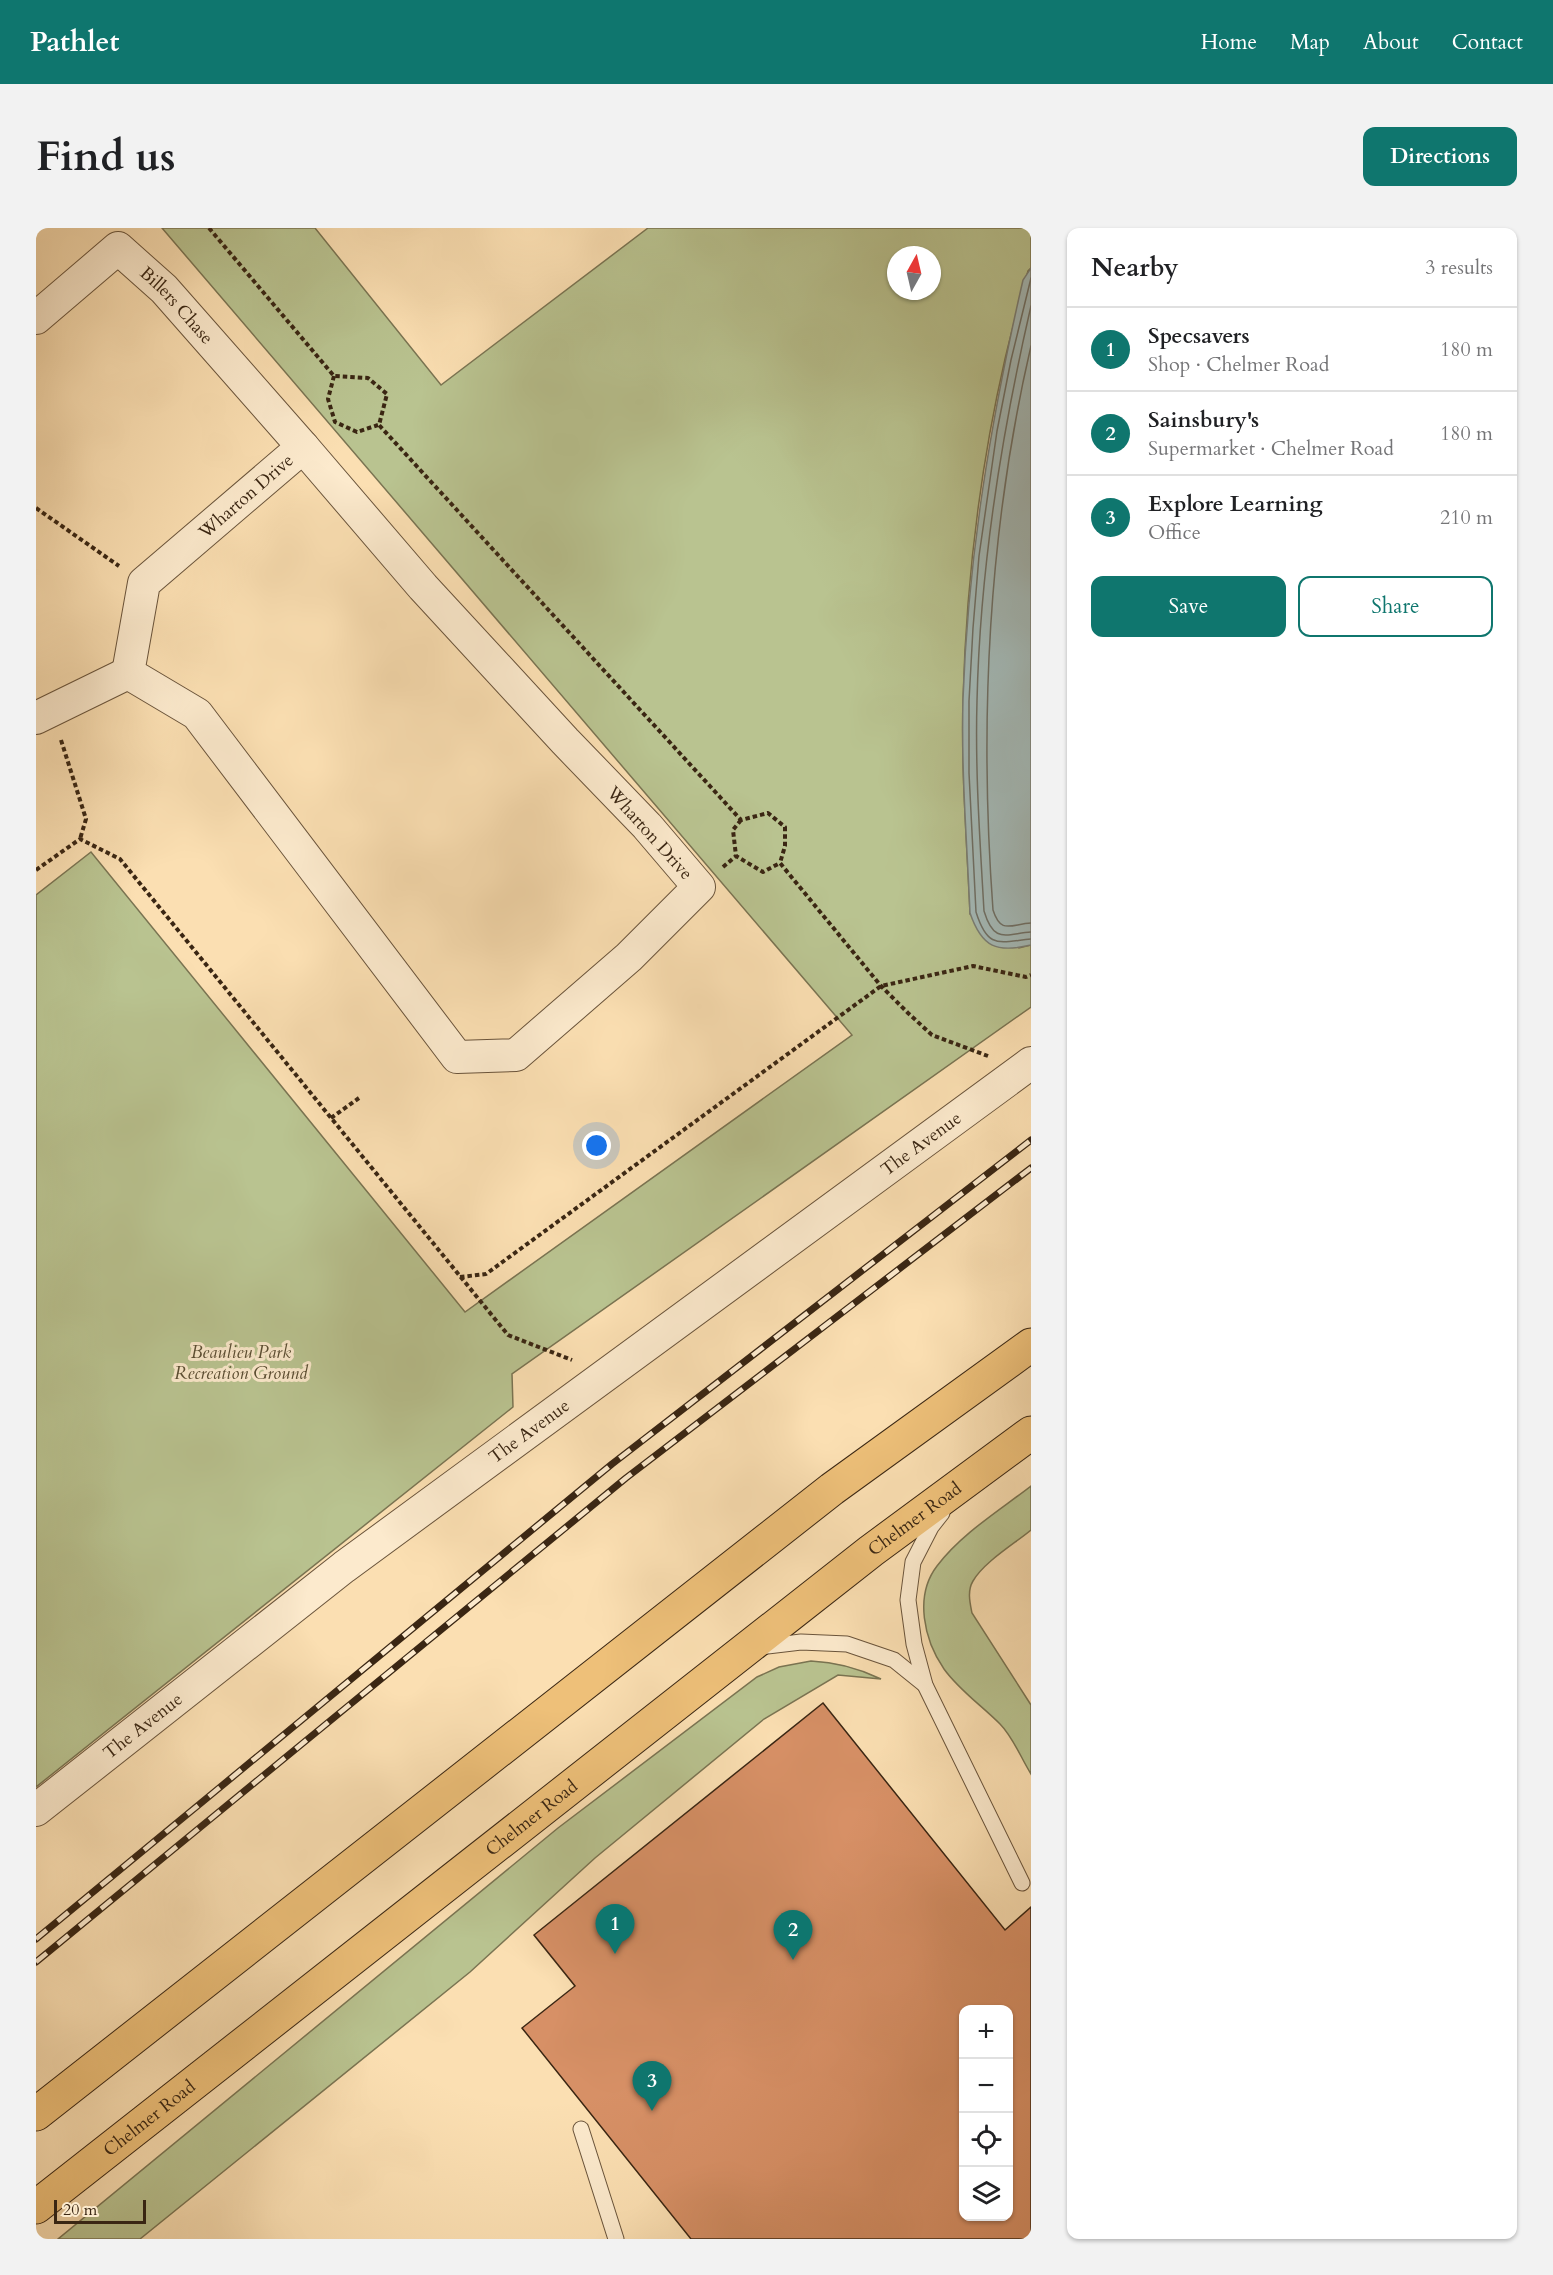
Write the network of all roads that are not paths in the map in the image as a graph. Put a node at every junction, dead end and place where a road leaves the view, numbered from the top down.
1 (36, 318) edge
2 (303, 447) junction
3 (128, 673) junction
4 (44, 714) edge
5 (1031, 1063) edge
6 (1031, 1345) edge
7 (1031, 1433) edge
8 (972, 1475) junction
9 (748, 1649) junction
10 (925, 1685) junction
11 (36, 1810) edge
12 (1022, 1883) dead end
13 (36, 2114) edge
14 (580, 2129) dead end
15 (36, 2207) edge
16 (616, 2239) edge

1 - 2 street, Billers Chase
2 - 3 street, Wharton Drive
2 - 3 street, Wharton Drive
3 - 4 street
5 - 11 street, The Avenue
6 - 13 main road
7 - 8 main road, Chelmer Road
8 - 9 main road, Chelmer Road
8 - 10 lane
9 - 10 lane
9 - 15 main road, Chelmer Road
10 - 12 lane
14 - 16 lane

